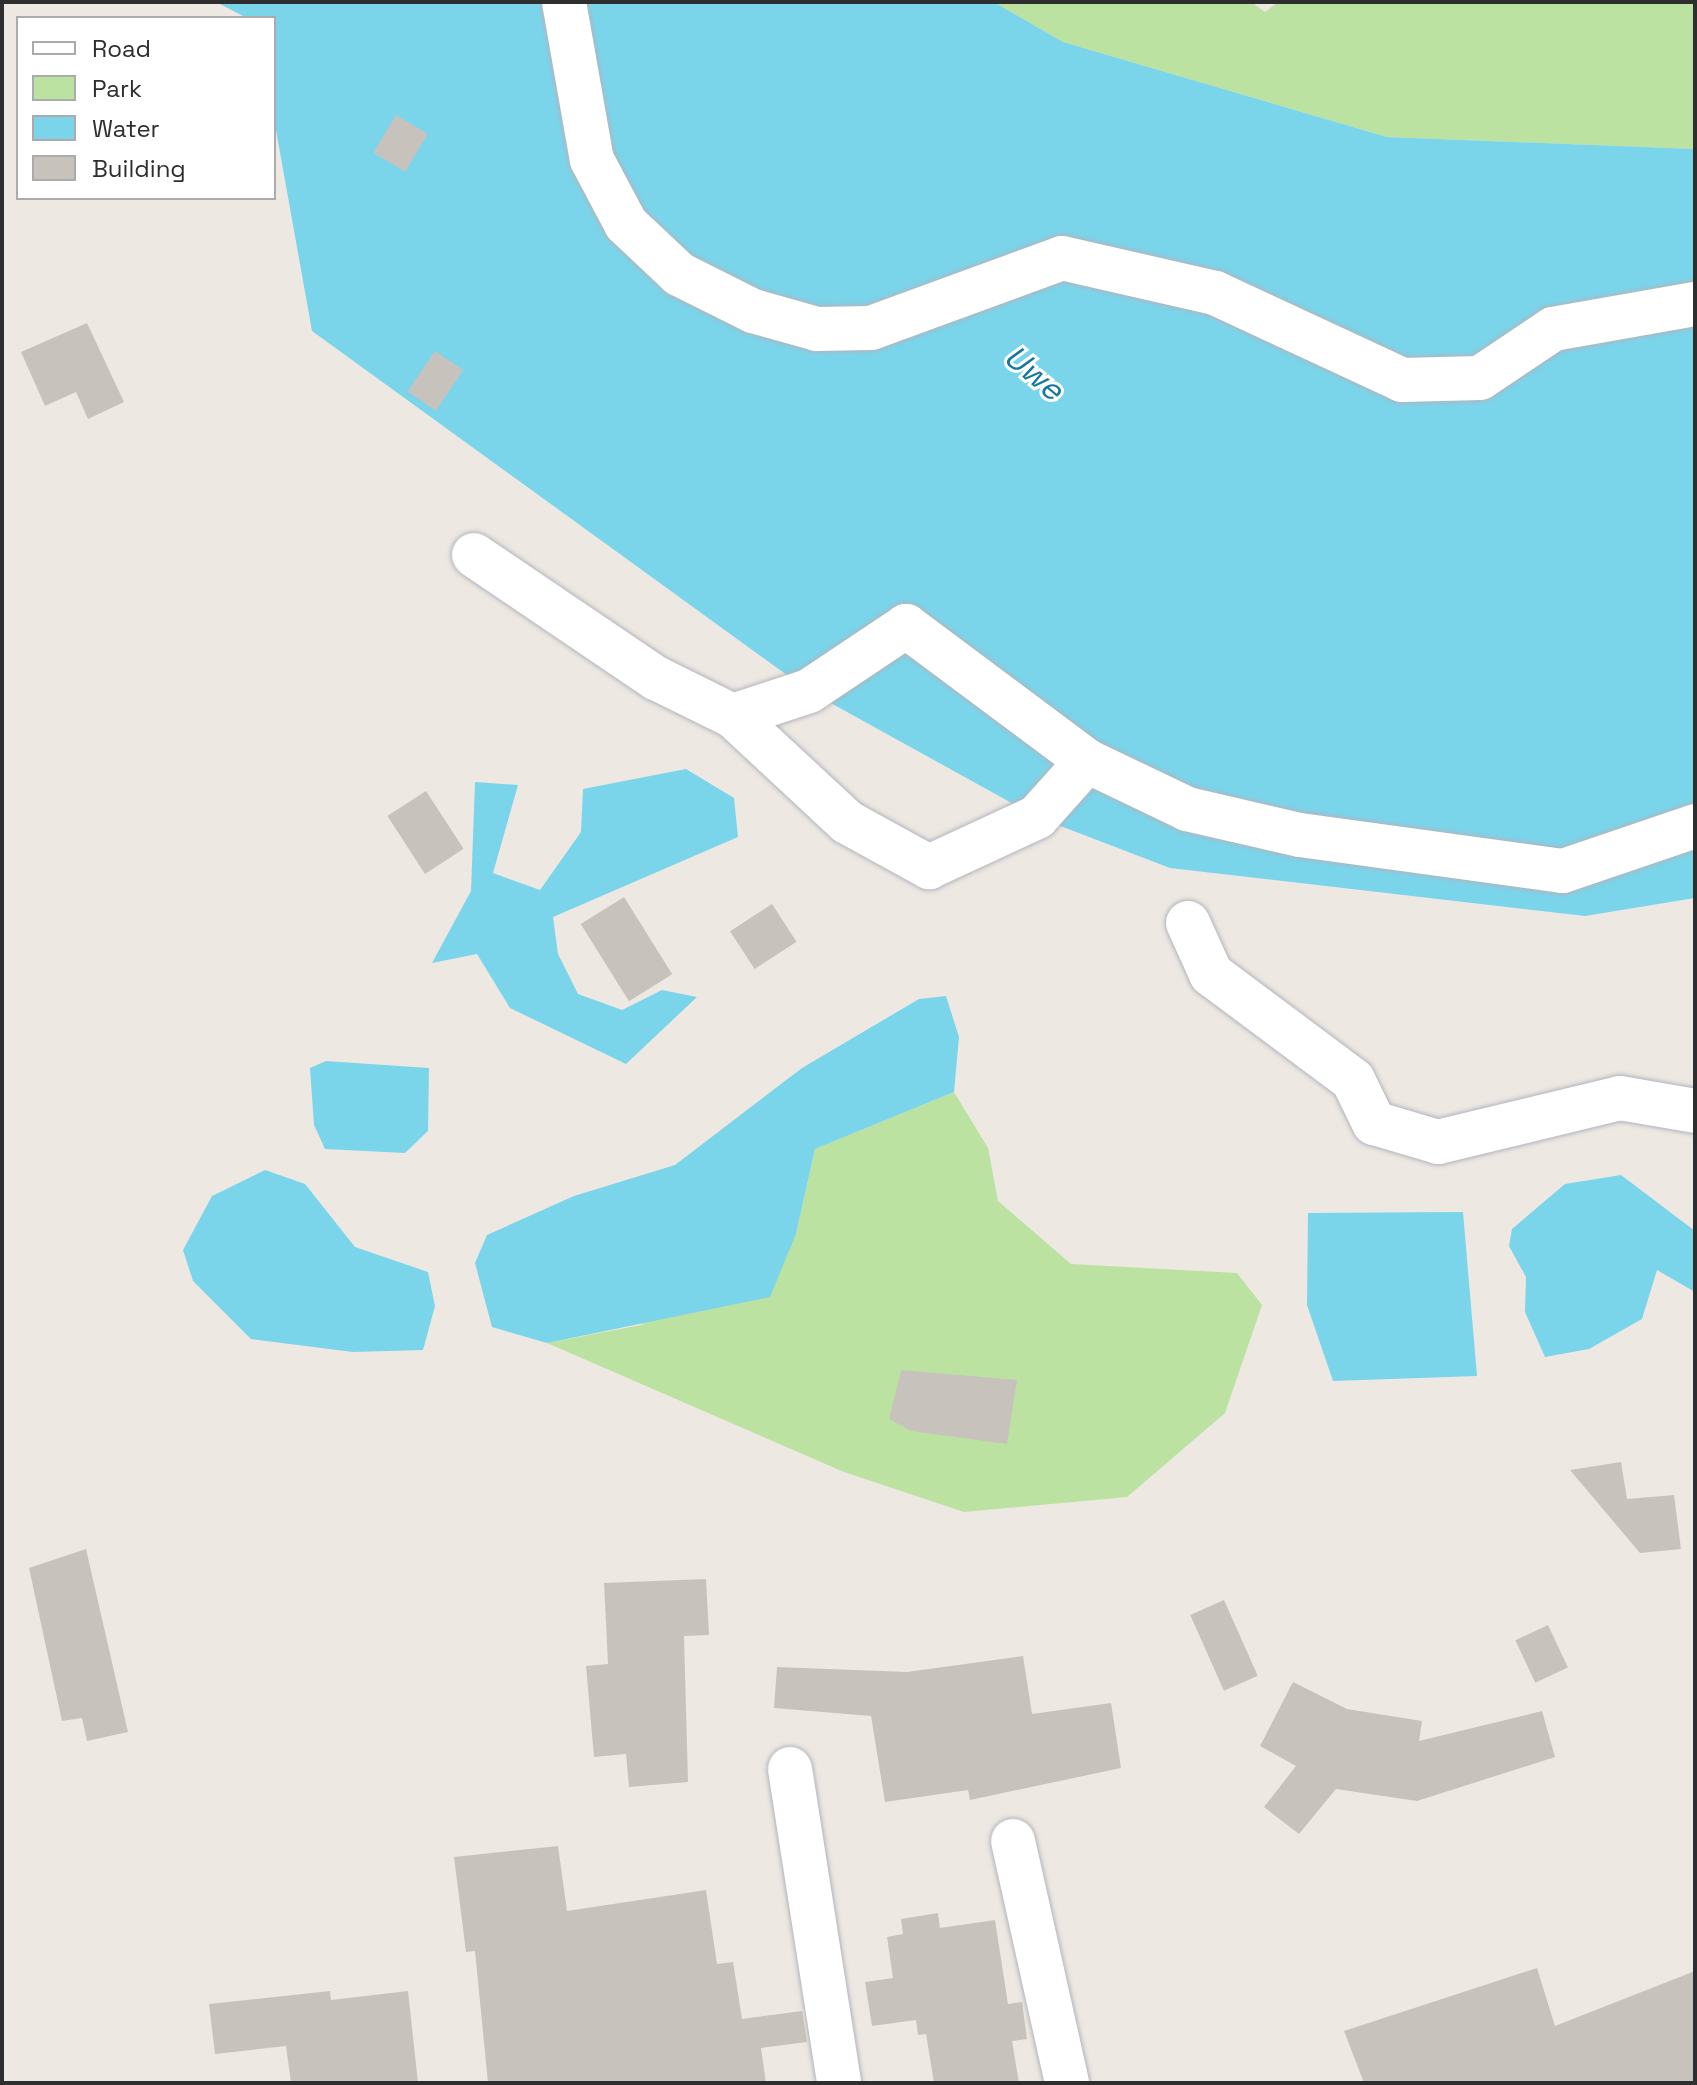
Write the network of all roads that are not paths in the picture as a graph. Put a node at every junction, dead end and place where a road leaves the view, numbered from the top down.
1 (564, 2) edge
2 (1695, 304) edge
3 (474, 555) dead end
4 (733, 716) junction
5 (1087, 761) junction
6 (1695, 826) edge
7 (1188, 923) dead end
8 (1695, 1111) edge
9 (790, 1769) dead end
10 (1013, 1841) dead end
11 (839, 2083) edge
12 (1067, 2083) edge

1 - 2 street
3 - 4 street
4 - 5 street
4 - 5 street
5 - 6 street
7 - 8 street
9 - 11 street
10 - 12 street

